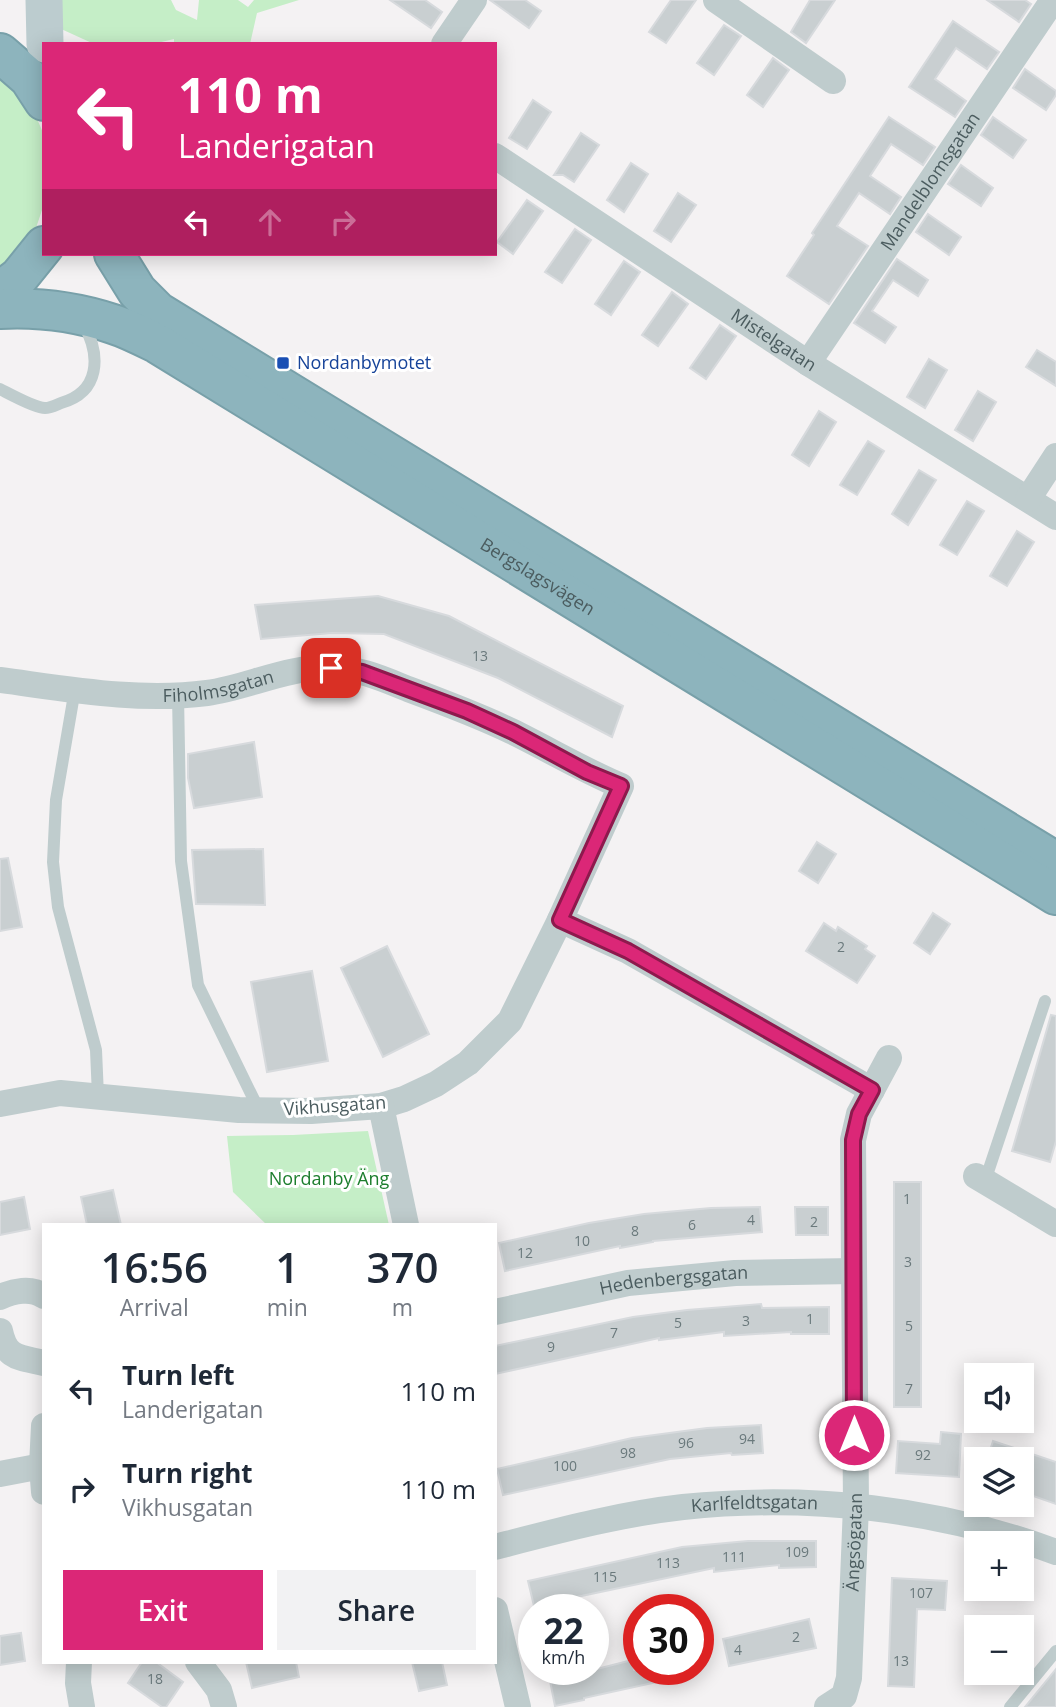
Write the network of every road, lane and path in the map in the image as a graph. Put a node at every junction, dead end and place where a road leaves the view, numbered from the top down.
1 (44, 0) edge
2 (474, 0) edge
3 (716, 0) edge
4 (1054, 0) edge
5 (45, 42) edge
6 (445, 42) edge
7 (0, 53) edge
8 (832, 81) dead end
9 (42, 98) edge
10 (497, 157) edge
11 (42, 248) edge
12 (115, 256) edge
13 (0, 291) edge
14 (0, 309) edge
15 (79, 315) junction
16 (808, 363) junction
17 (0, 389) edge
18 (1056, 456) edge
19 (1028, 499) junction
20 (1056, 517) edge
21 (0, 680) edge
22 (75, 689) junction
23 (178, 695) junction
24 (621, 786) joint
25 (1056, 862) edge
26 (1056, 895) edge
27 (560, 920) junction
28 (1045, 1000) dead end
29 (889, 1058) dead end
30 (872, 1090) junction
31 (98, 1096) junction
32 (0, 1104) edge
33 (381, 1106) junction
34 (259, 1110) junction
35 (981, 1178) joint
36 (406, 1223) edge
37 (1056, 1224) edge
38 (854, 1271) junction
39 (42, 1294) edge
40 (0, 1297) edge
41 (497, 1312) edge
42 (0, 1331) edge
43 (42, 1362) edge
44 (0, 1474) edge
45 (42, 1479) edge
46 (856, 1506) junction
47 (497, 1546) edge
48 (1056, 1552) edge
49 (497, 1618) edge
50 (1056, 1651) edge
51 (79, 1664) edge
52 (200, 1664) edge
53 (835, 1702) edge
54 (82, 1707) edge
55 (225, 1707) edge
56 (518, 1707) edge
57 (1010, 1707) edge

1 - 5 main road
2 - 6 street
3 - 8 street
4 - 16 street, Mandelblomsgatan
7 - 9 highway
10 - 16 street, Mistelgatan
11 - 13 highway
12 - 25 highway, Bergslagsvägen
14 - 15 highway, Bergslagsvägen
15 - 17 lane
15 - 26 highway, Bergslagsvägen
16 - 19 street, Mistelgatan
18 - 19 street
19 - 20 street, Mistelgatan
21 - 22 street, Fiholmsgatan
22 - 23 street, Fiholmsgatan
22 - 31 lane
23 - 24 street, Fiholmsgatan
23 - 34 lane
24 - 27 street, Vikhusgatan
27 - 30 street
27 - 33 street, Vikhusgatan
28 - 35 lane
29 - 30 street, Ängsögatan
30 - 38 street, Ängsögatan
31 - 32 street, Vikhusgatan
31 - 34 street, Vikhusgatan
33 - 34 street, Vikhusgatan
33 - 36 street
35 - 37 street
38 - 41 street, Hedenbergsgatan
38 - 46 street, Ängsögatan
39 - 40 street
42 - 43 street
44 - 45 street
46 - 47 street, Karlfeldtsgatan
46 - 48 street, Karlfeldtsgatan
46 - 53 street, Ängsögatan
49 - 56 street
50 - 57 lane
51 - 54 street
52 - 55 street

